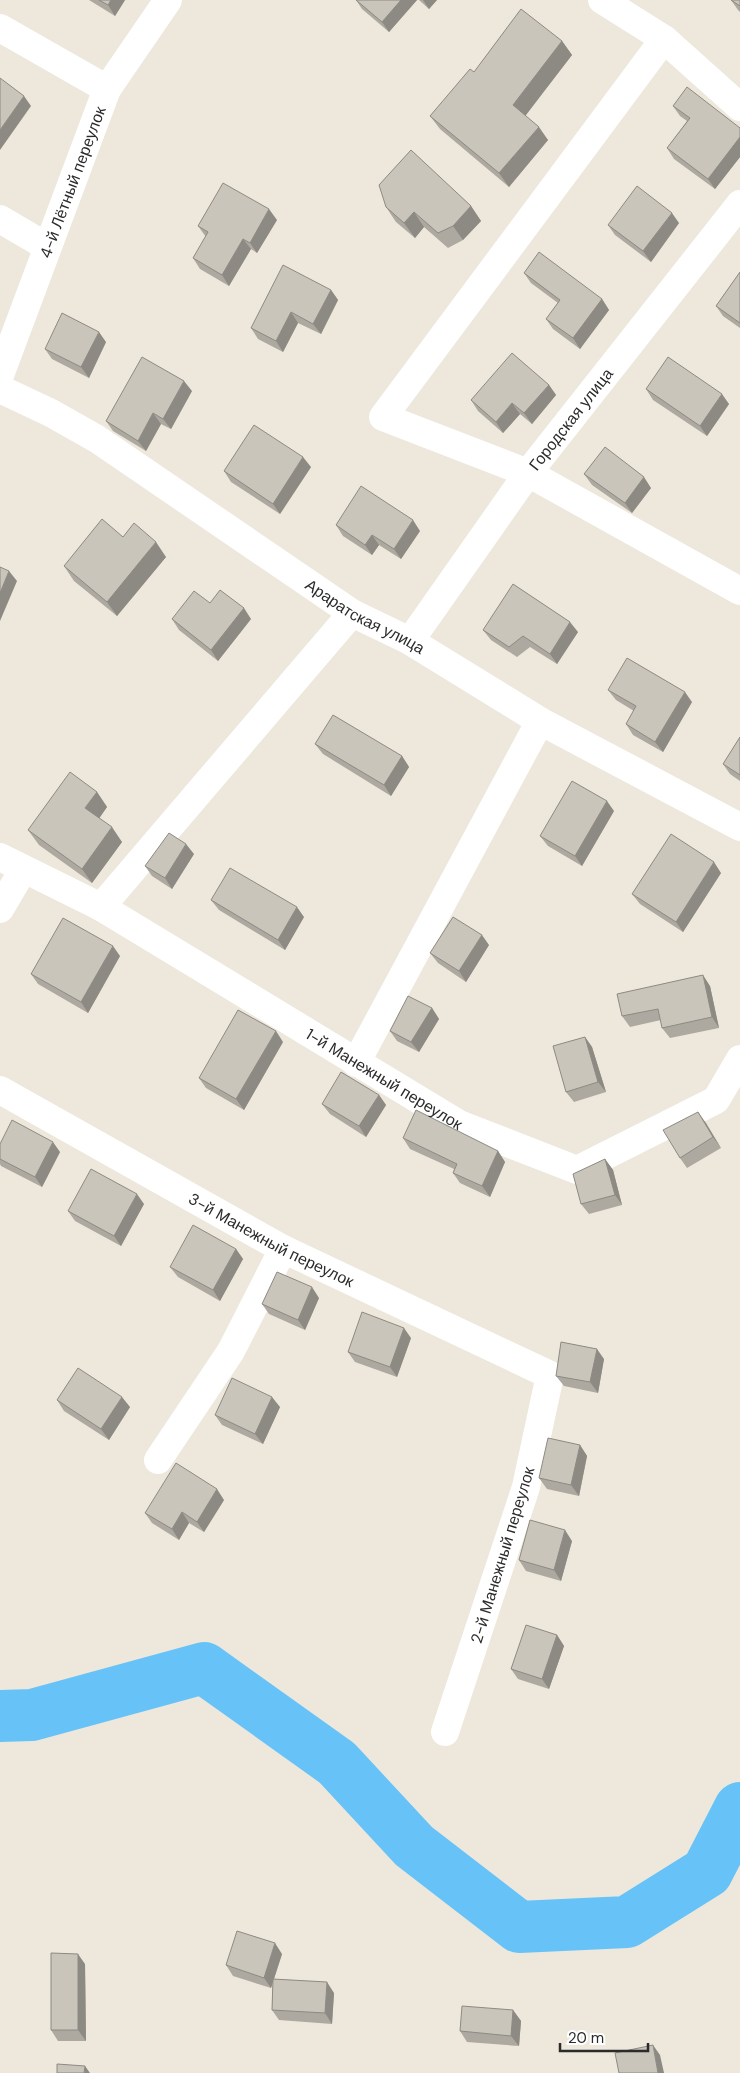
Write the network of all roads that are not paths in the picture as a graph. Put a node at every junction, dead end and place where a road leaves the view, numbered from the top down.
1 (168, 0) edge
2 (602, 0) edge
3 (0, 28) edge
4 (664, 40) junction
5 (107, 89) junction
6 (740, 107) edge
7 (740, 204) edge
8 (0, 219) edge
9 (46, 246) junction
10 (0, 375) edge
11 (0, 389) edge
12 (528, 473) junction
13 (740, 591) edge
14 (352, 613) junction
15 (410, 641) junction
16 (540, 721) junction
17 (740, 827) edge
18 (12, 864) edge
19 (101, 908) junction
20 (0, 909) edge
21 (740, 1059) edge
22 (356, 1063) junction
23 (0, 1090) edge
24 (283, 1249) junction
25 (550, 1375) joint
26 (158, 1460) dead end
27 (445, 1732) dead end

1 - 5 street, 4-й Лётный переулок
2 - 4 street
3 - 5 street
4 - 6 street
4 - 12 street
5 - 9 street, 4-й Лётный переулок
7 - 12 street, Городская улица
8 - 9 street
9 - 10 street, 4-й Лётный переулок
11 - 14 street, Араратская улица
12 - 13 street
12 - 15 street, Городская улица
14 - 15 street, Араратская улица
14 - 19 street
15 - 16 street, Араратская улица
16 - 17 street, Араратская улица
16 - 22 street
18 - 19 street, 1-й Манежный переулок
18 - 20 street
19 - 22 street, 1-й Манежный переулок
21 - 22 street, 1-й Манежный переулок
23 - 24 street, 3-й Манежный переулок
24 - 25 street, 3-й Манежный переулок
24 - 26 street
25 - 27 street, 2-й Манежный переулок

